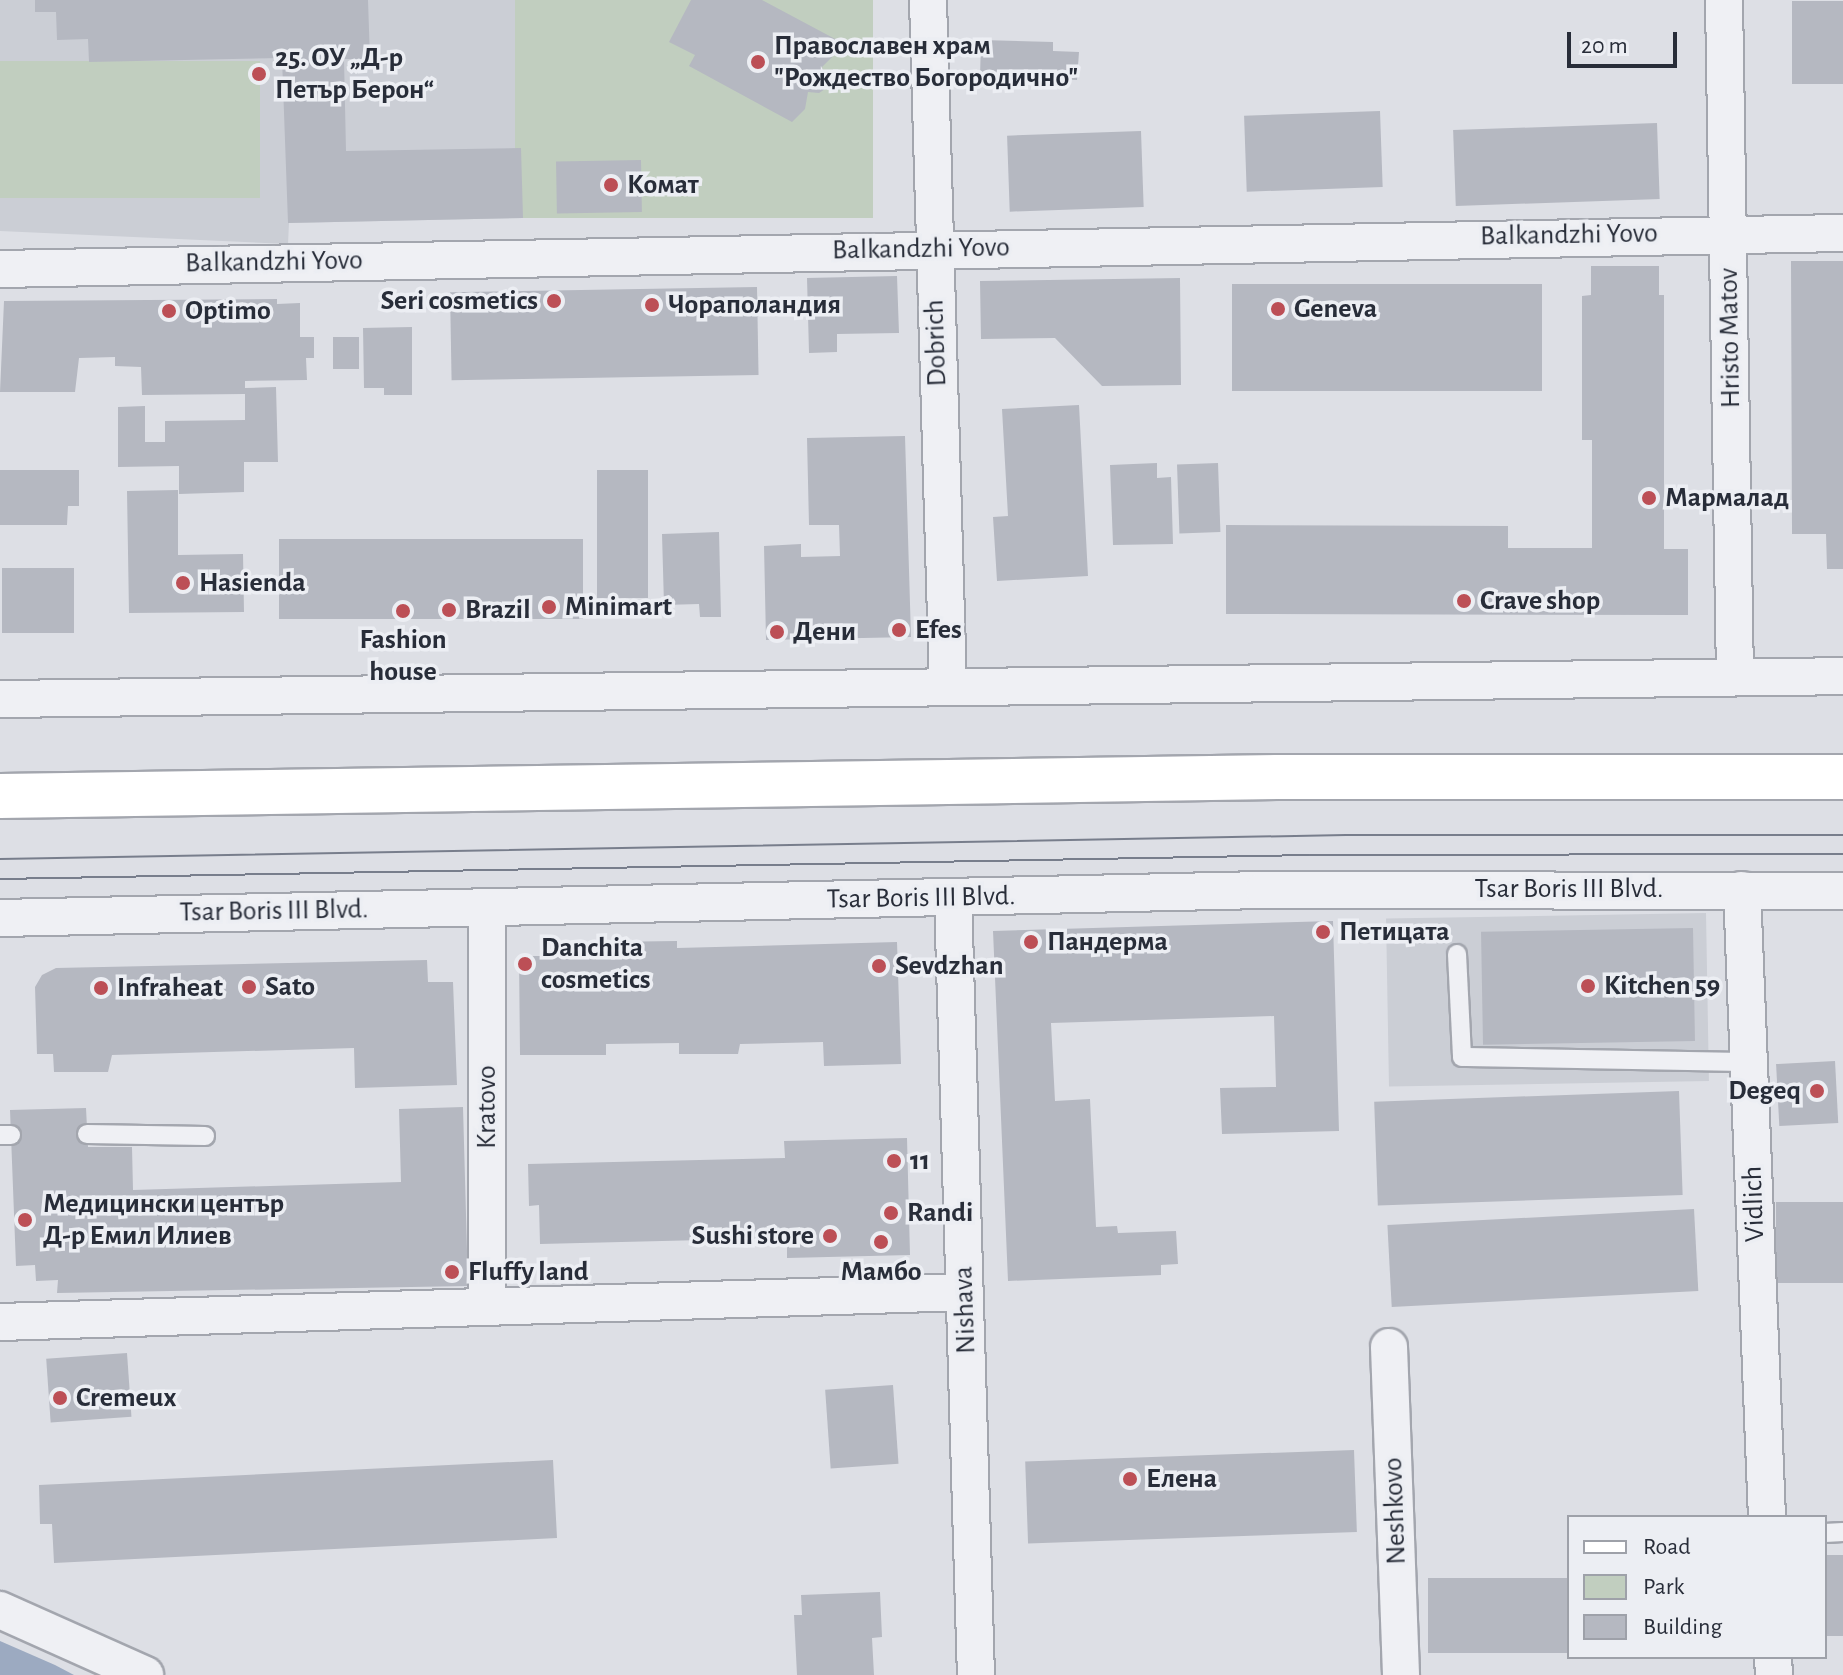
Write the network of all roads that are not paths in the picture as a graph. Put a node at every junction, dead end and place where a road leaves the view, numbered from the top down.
1 (928, 0) edge
2 (1724, 0) edge
3 (1728, 231) junction
4 (1843, 233) edge
5 (933, 249) junction
6 (0, 269) edge
7 (1735, 676) junction
8 (1843, 676) edge
9 (948, 686) junction
10 (0, 699) edge
11 (1843, 777) edge
12 (0, 796) edge
13 (1742, 890) junction
14 (1843, 891) edge
15 (953, 897) junction
16 (487, 907) junction
17 (0, 918) edge
18 (1457, 954) dead end
19 (1748, 1062) junction
20 (87, 1134) dead end
21 (205, 1136) dead end
22 (964, 1292) junction
23 (487, 1307) junction
24 (0, 1322) edge
25 (1389, 1347) dead end
26 (1767, 1515) edge
27 (0, 1610) edge
28 (145, 1675) edge
29 (976, 1675) edge
30 (1401, 1675) edge

1 - 5 street, Dobrich
2 - 3 street, Hristo Matov
3 - 4 street, Balkandzhi Yovo
3 - 5 street, Balkandzhi Yovo
3 - 7 street, Hristo Matov
5 - 6 street, Balkandzhi Yovo
5 - 9 street, Dobrich
7 - 8 street
7 - 9 street
9 - 10 street
11 - 12 main road
13 - 14 street, Tsar Boris III Blvd.
13 - 15 street, Tsar Boris III Blvd.
13 - 19 street, Vidlich
15 - 16 street, Tsar Boris III Blvd.
15 - 22 street, Nishava
16 - 17 street, Tsar Boris III Blvd.
16 - 23 street, Kratovo
18 - 19 lane
19 - 26 street, Vidlich
20 - 21 lane
22 - 23 street
22 - 29 street, Nishava
23 - 24 street
25 - 30 street, Neshkovo
27 - 28 street

